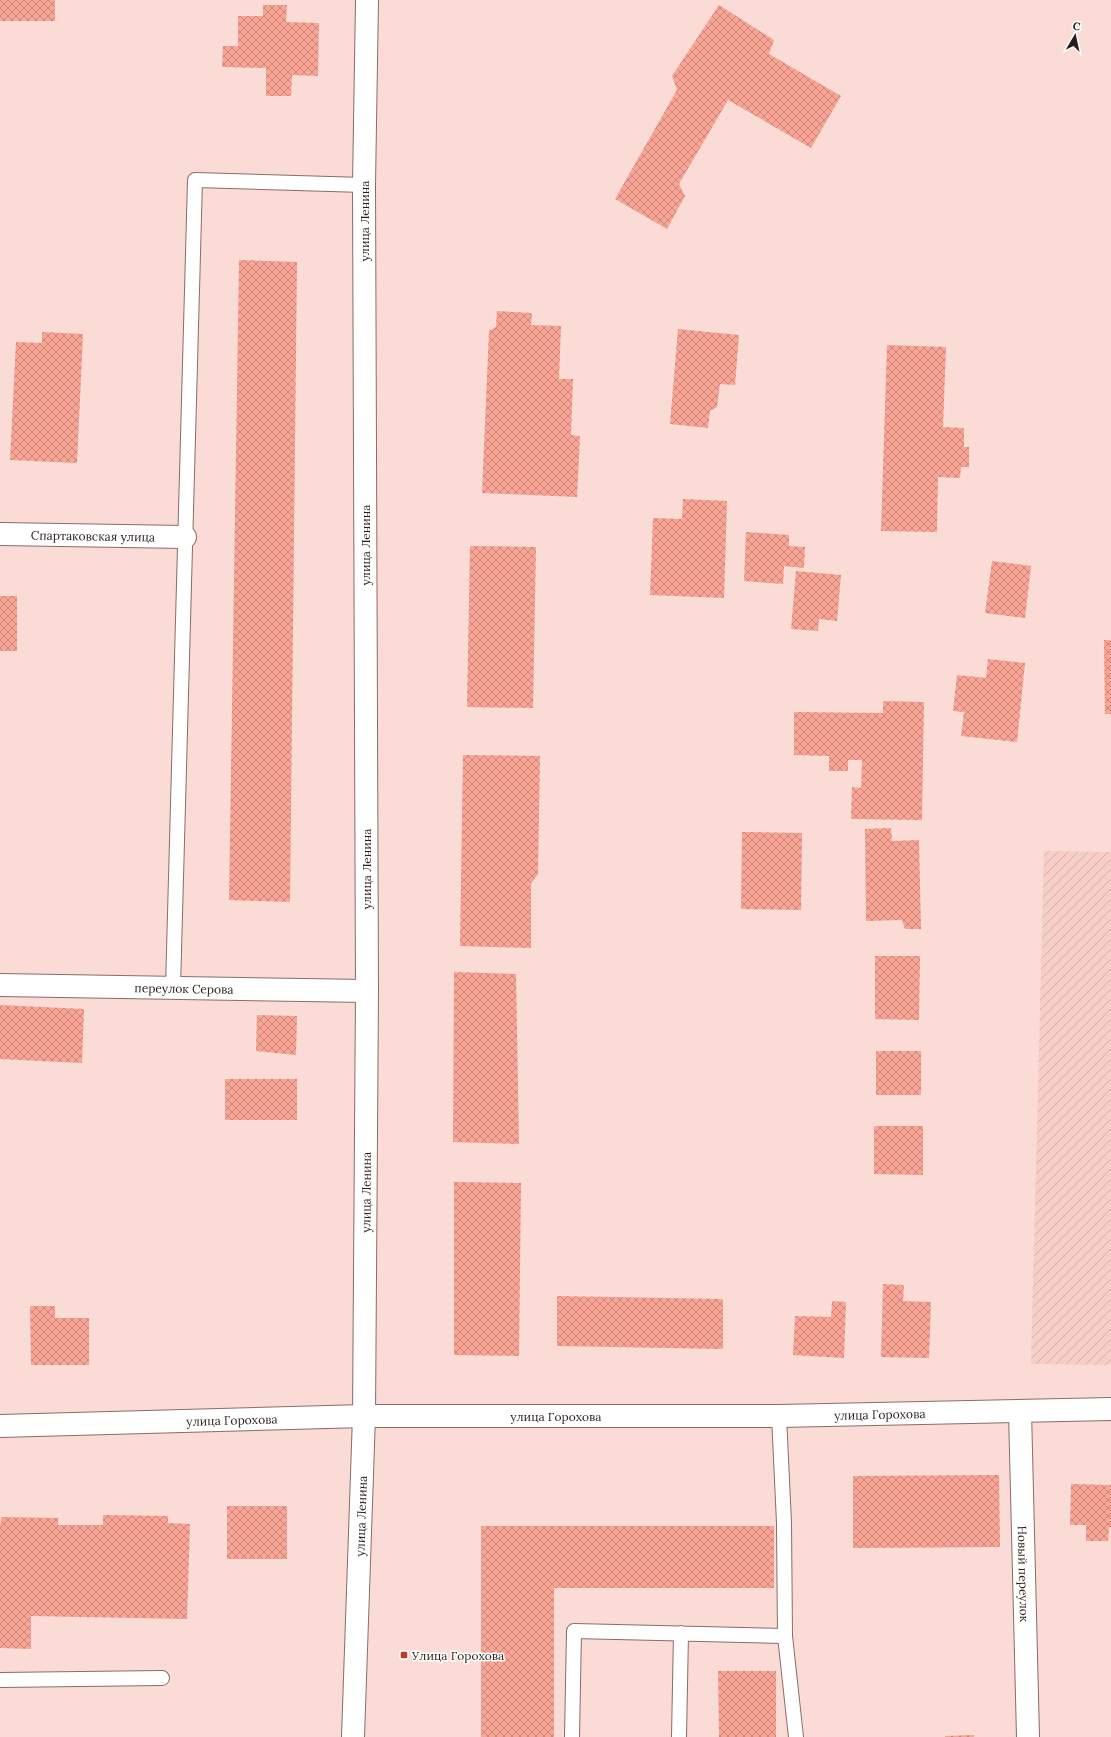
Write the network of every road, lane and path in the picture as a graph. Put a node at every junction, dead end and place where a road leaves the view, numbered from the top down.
1 (368, 0) edge
2 (364, 184) junction
3 (0, 534) edge
4 (185, 537) junction
5 (0, 985) edge
6 (173, 988) junction
7 (367, 991) junction
8 (1111, 1409) edge
9 (1020, 1410) junction
10 (364, 1416) junction
11 (780, 1416) junction
12 (0, 1426) edge
13 (681, 1633) junction
14 (784, 1636) junction
15 (162, 1678) dead end
16 (0, 1680) edge
17 (353, 1737) edge
18 (572, 1737) edge
19 (679, 1737) edge
20 (796, 1737) edge
21 (1028, 1737) edge

1 - 2 street, улица Ленина
2 - 4 lane
2 - 7 street, улица Ленина
3 - 4 street, Спартаковская улица
4 - 6 lane
5 - 6 street, переулок Серова
6 - 7 street, переулок Серова
7 - 10 street, улица Ленина
8 - 9 street, улица Горохова
9 - 11 street, улица Горохова
9 - 21 street, Новый переулок
10 - 11 street, улица Горохова
10 - 12 street, улица Горохова
10 - 17 street, улица Ленина
11 - 14 lane
13 - 14 lane
13 - 18 lane
13 - 19 lane
14 - 20 lane
15 - 16 lane

